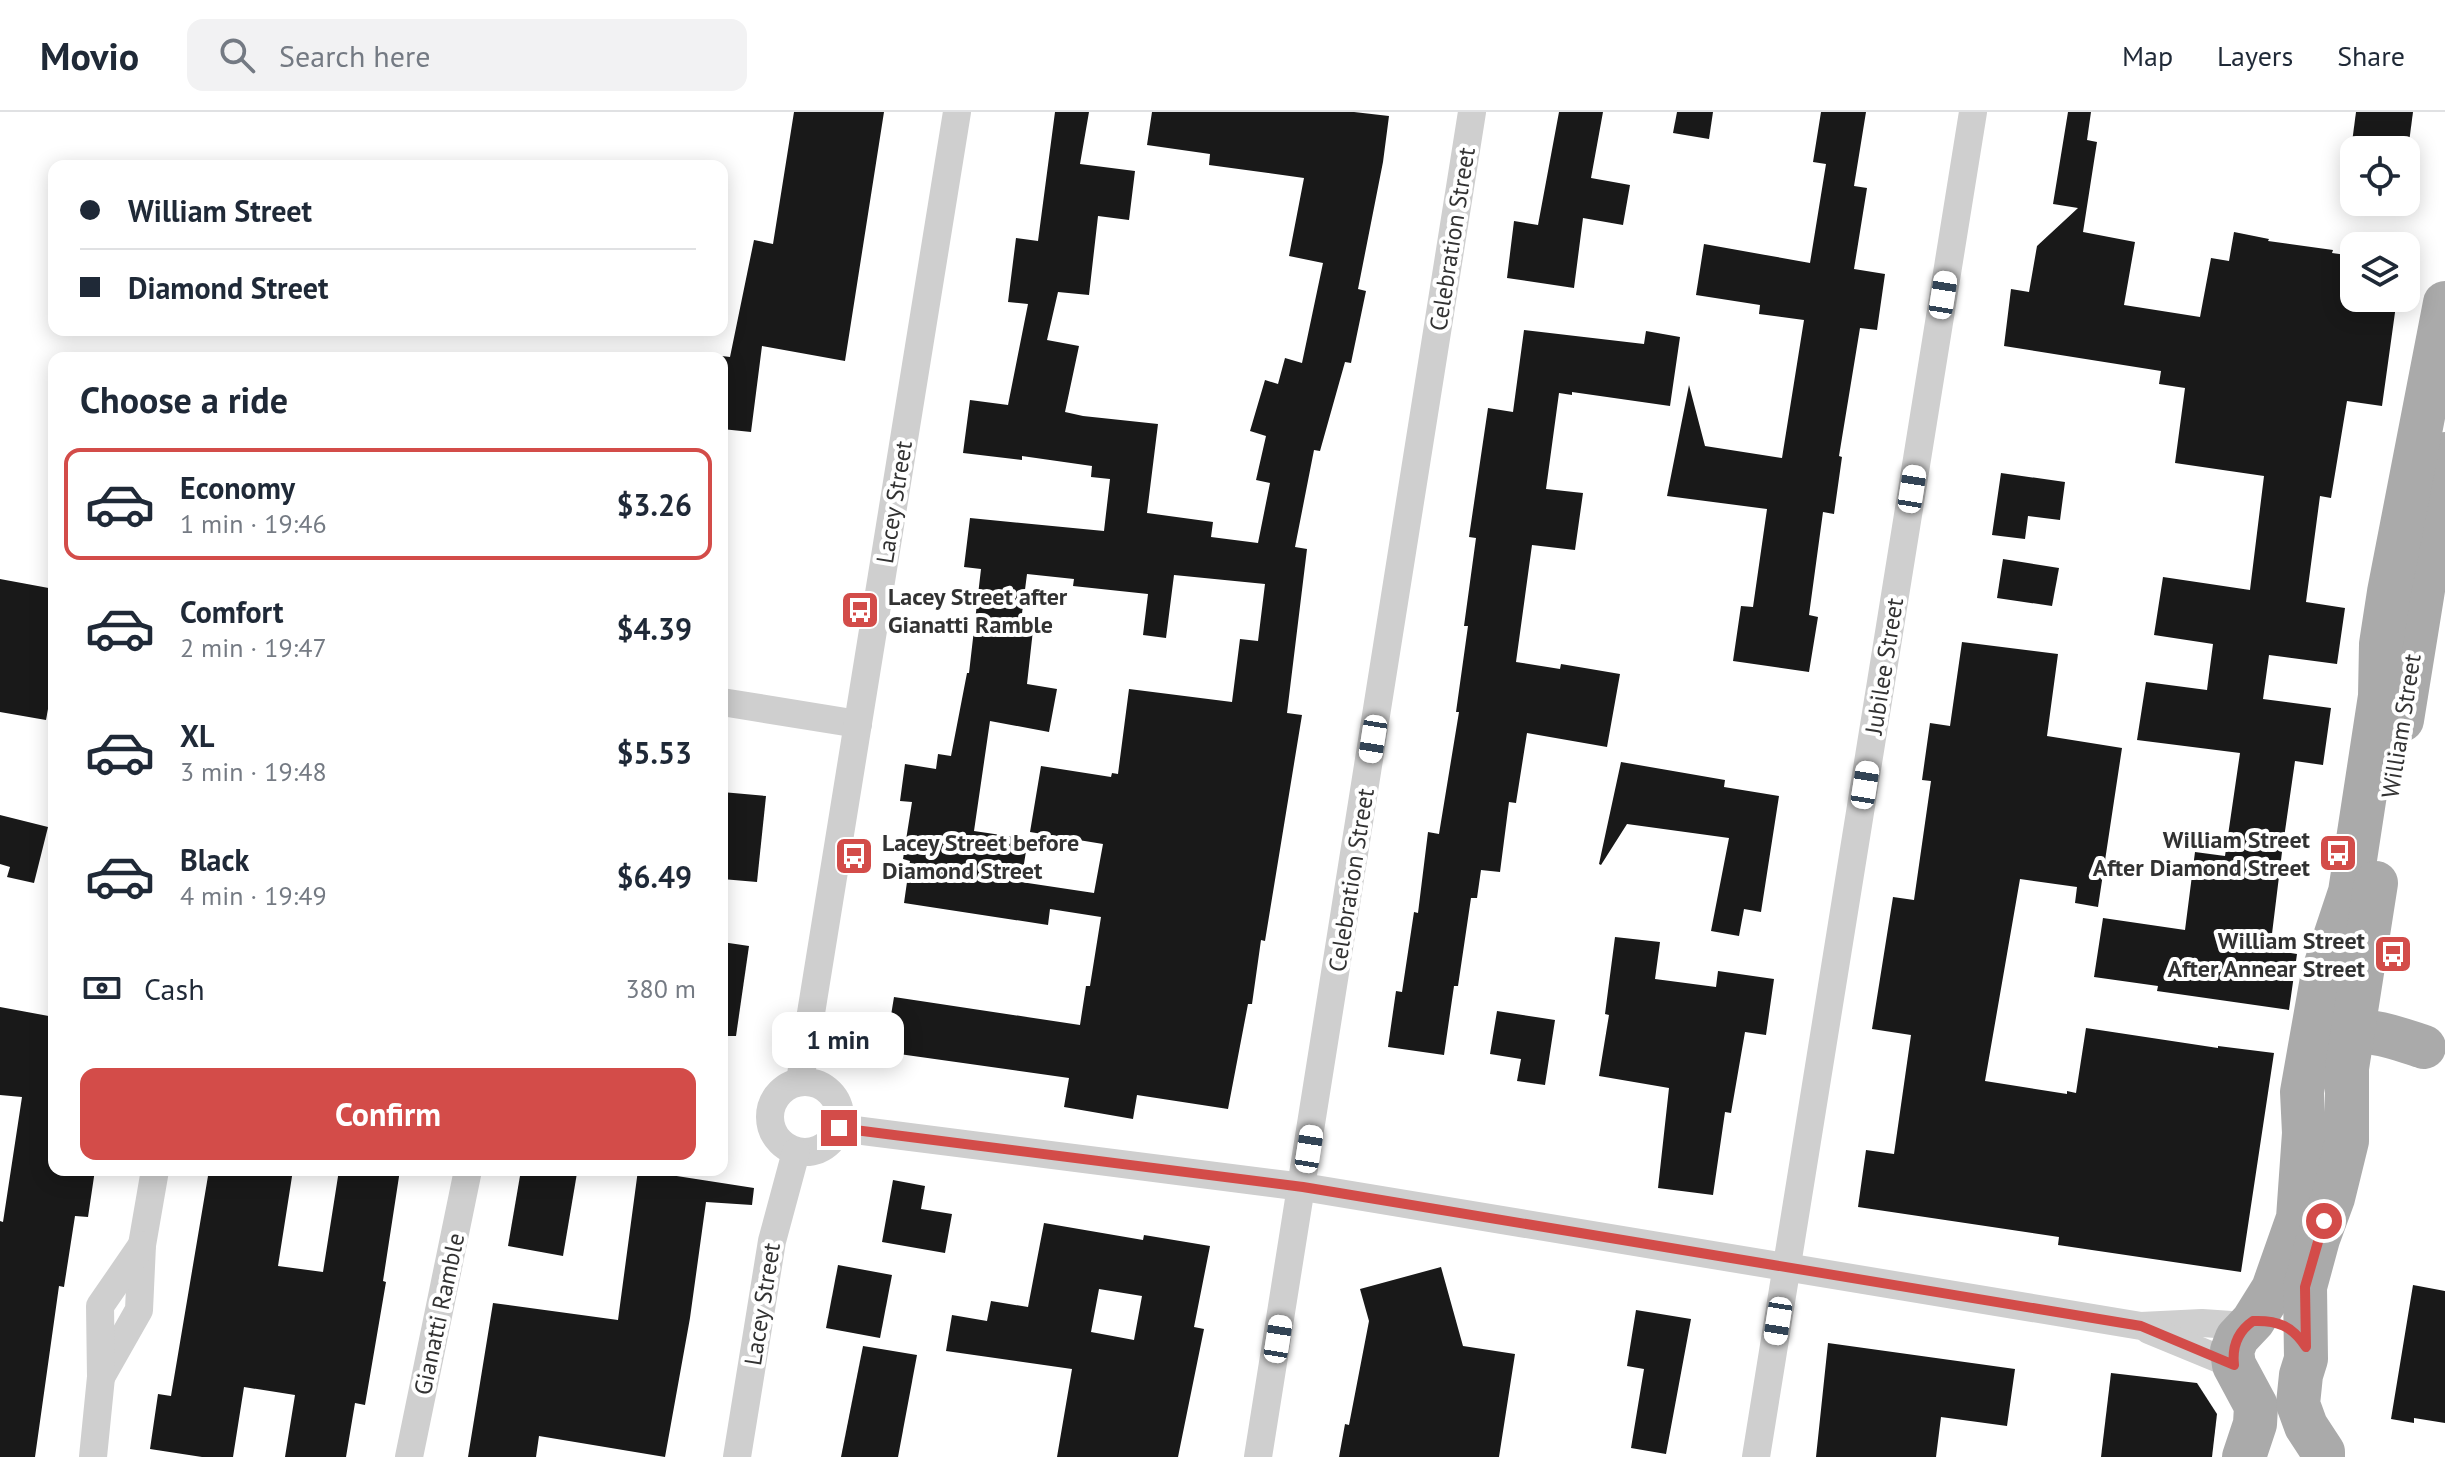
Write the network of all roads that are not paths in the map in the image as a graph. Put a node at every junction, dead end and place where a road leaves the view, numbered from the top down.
1 (957, 112) edge
2 (1472, 112) edge
3 (1973, 112) edge
4 (2445, 303) edge
5 (2439, 365) edge
6 (2445, 400) edge
7 (2445, 454) edge
8 (2388, 599) junction
9 (728, 703) edge
10 (858, 724) junction
11 (2328, 955) junction
12 (2356, 1038) junction
13 (800, 1081) junction
14 (839, 1128) junction
15 (796, 1152) junction
16 (2302, 1169) junction
17 (154, 1176) edge
18 (467, 1176) edge
19 (1303, 1187) junction
20 (1786, 1267) junction
21 (2141, 1326) junction
22 (2244, 1338) junction
23 (2306, 1347) junction
24 (93, 1457) edge
25 (409, 1457) edge
26 (737, 1457) edge
27 (1258, 1457) edge
28 (1756, 1457) edge
29 (2244, 1457) edge
30 (2323, 1457) edge

1 - 10 street, Lacey Street
2 - 19 street, Celebration Street
3 - 20 street, Jubilee Street
4 - 5 main road, William Street
5 - 8 main road, William Street
6 - 8 main road, William Street
7 - 12 main road, William Street
8 - 11 main road, William Street
9 - 10 street
10 - 13 street, Lacey Street
11 - 12 main road, William Street
11 - 16 main road, William Street
12 - 16 main road, William Street
12 - 23 main road, William Street
13 - 14 street
13 - 15 street
14 - 15 street
14 - 19 street
15 - 26 street, Lacey Street
16 - 22 main road, William Street
17 - 24 street
18 - 25 street, Gianatti Ramble
19 - 20 street
19 - 27 street, Celebration Street
20 - 21 street
20 - 28 street, Jubilee Street
21 - 22 street
21 - 22 street
22 - 23 main road
22 - 29 main road
23 - 30 main road, William Street

